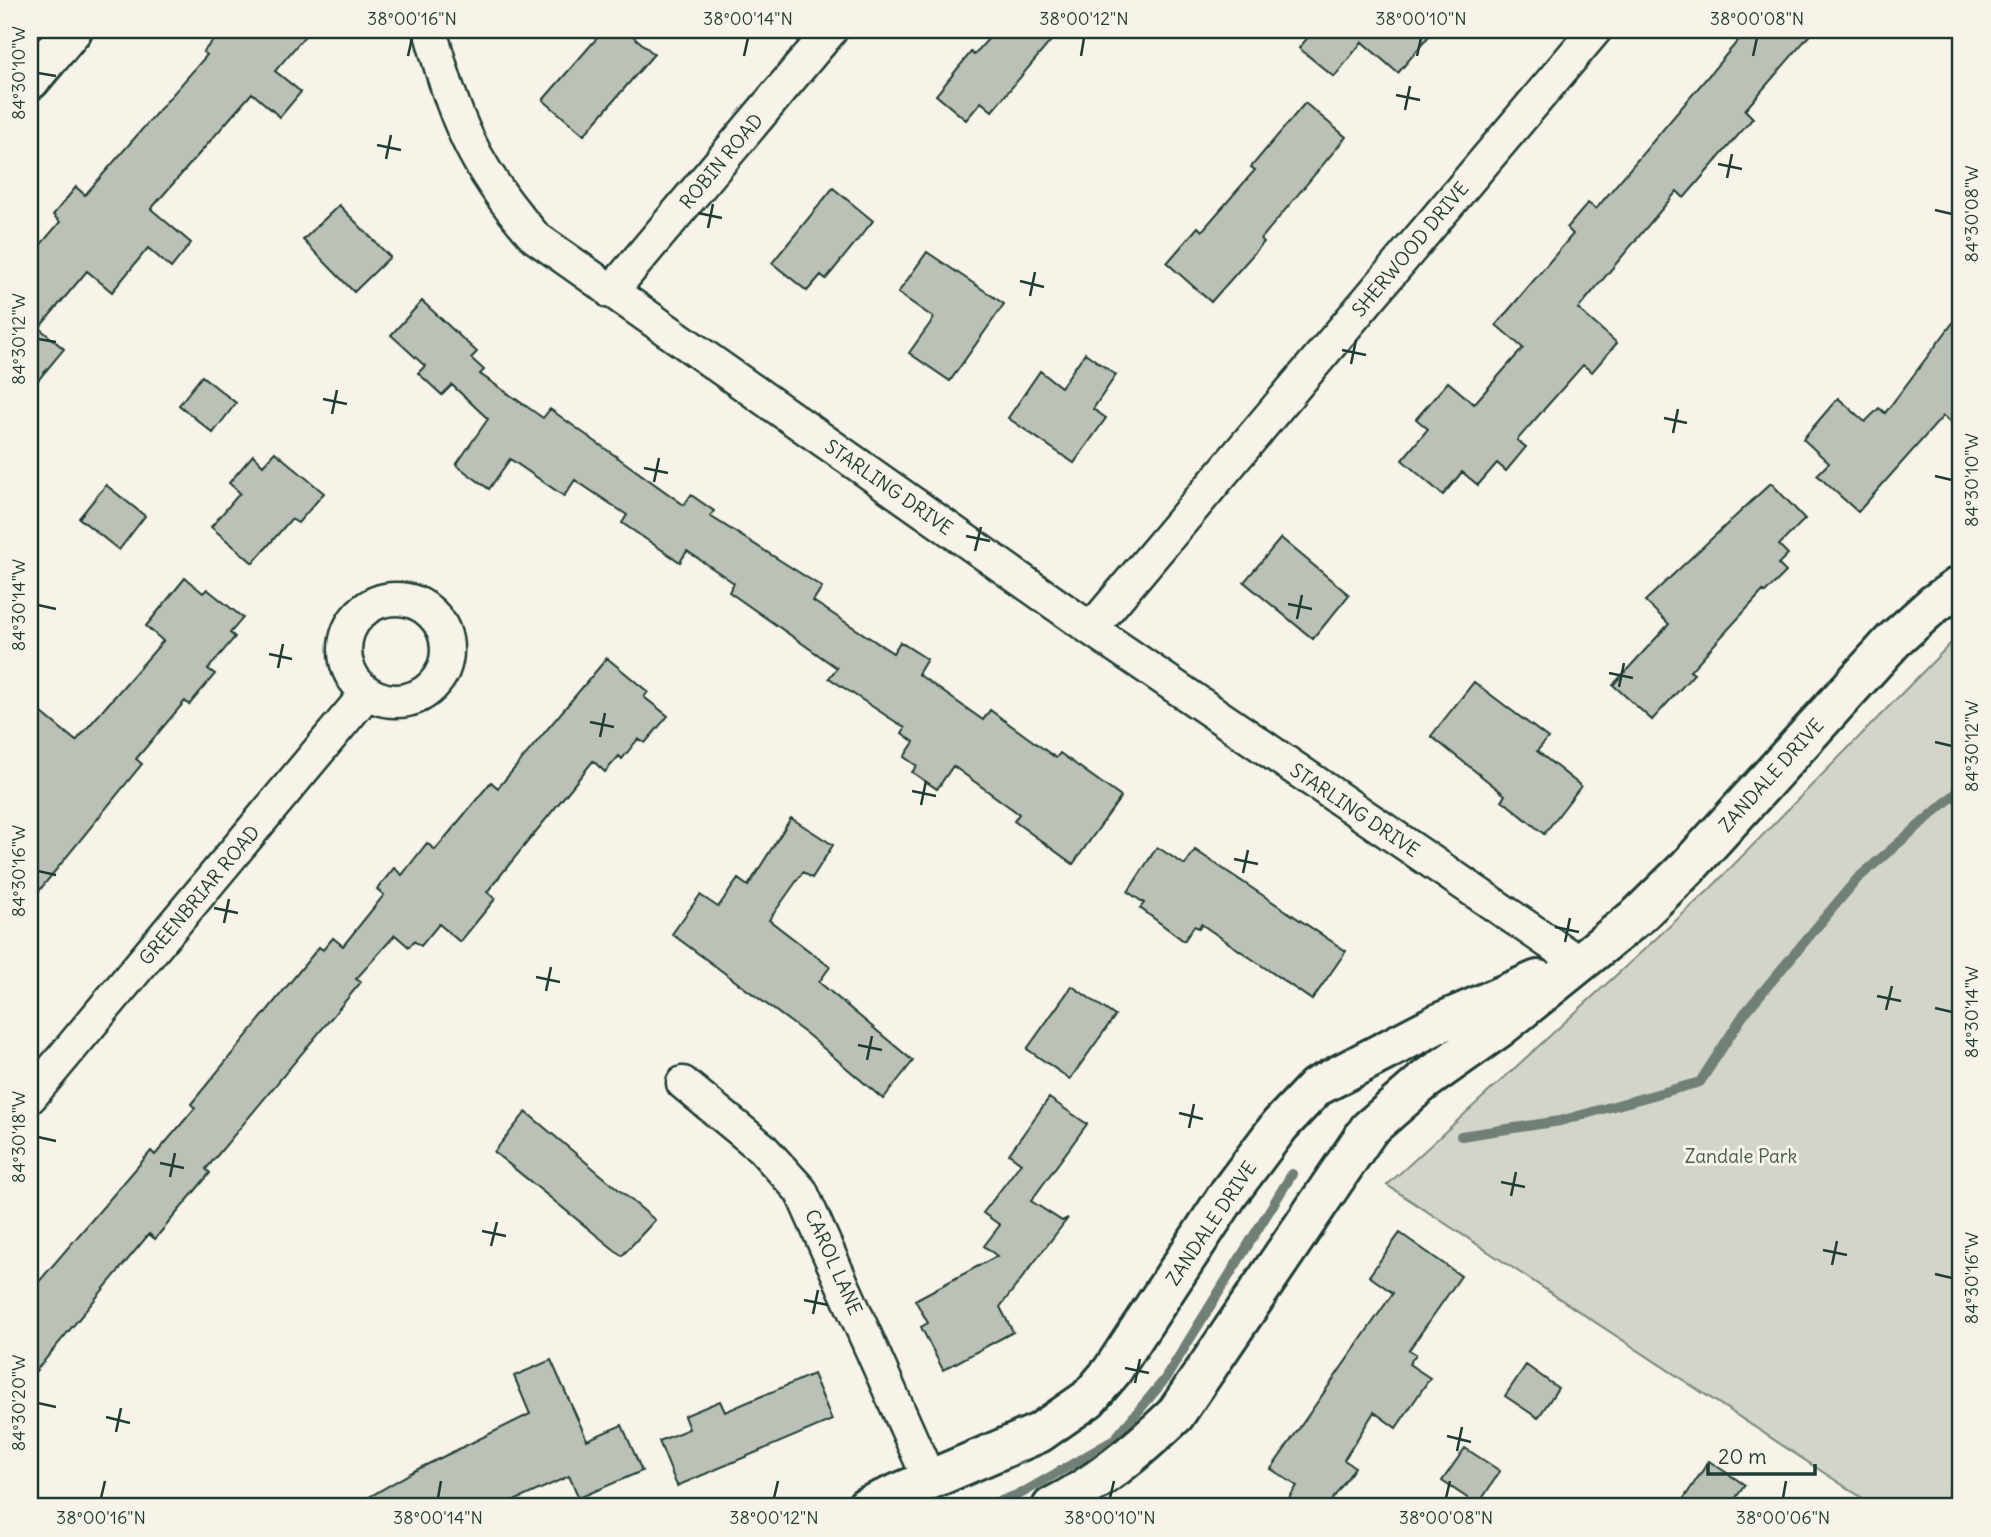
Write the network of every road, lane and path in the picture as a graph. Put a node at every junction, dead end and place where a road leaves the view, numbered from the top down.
1 (72, 30) edge
2 (430, 30) edge
3 (831, 30) edge
4 (1595, 30) edge
5 (30, 80) edge
6 (611, 292) junction
7 (1961, 585) edge
8 (1091, 629) junction
9 (367, 693) dead end
10 (1578, 962) junction
11 (683, 1083) dead end
12 (30, 1097) edge
13 (930, 1481) junction
14 (866, 1507) edge
15 (1052, 1507) edge

1 - 5 street
2 - 6 street, STARLING DRIVE
3 - 6 street, ROBIN ROAD
4 - 8 street, SHERWOOD DRIVE
6 - 8 street, STARLING DRIVE
7 - 10 street, ZANDALE DRIVE
8 - 10 street, STARLING DRIVE
9 - 12 street, GREENBRIAR ROAD
10 - 13 street, ZANDALE DRIVE
10 - 15 street, ZANDALE DRIVE
11 - 13 street, CAROL LANE
13 - 14 street, ZANDALE DRIVE

